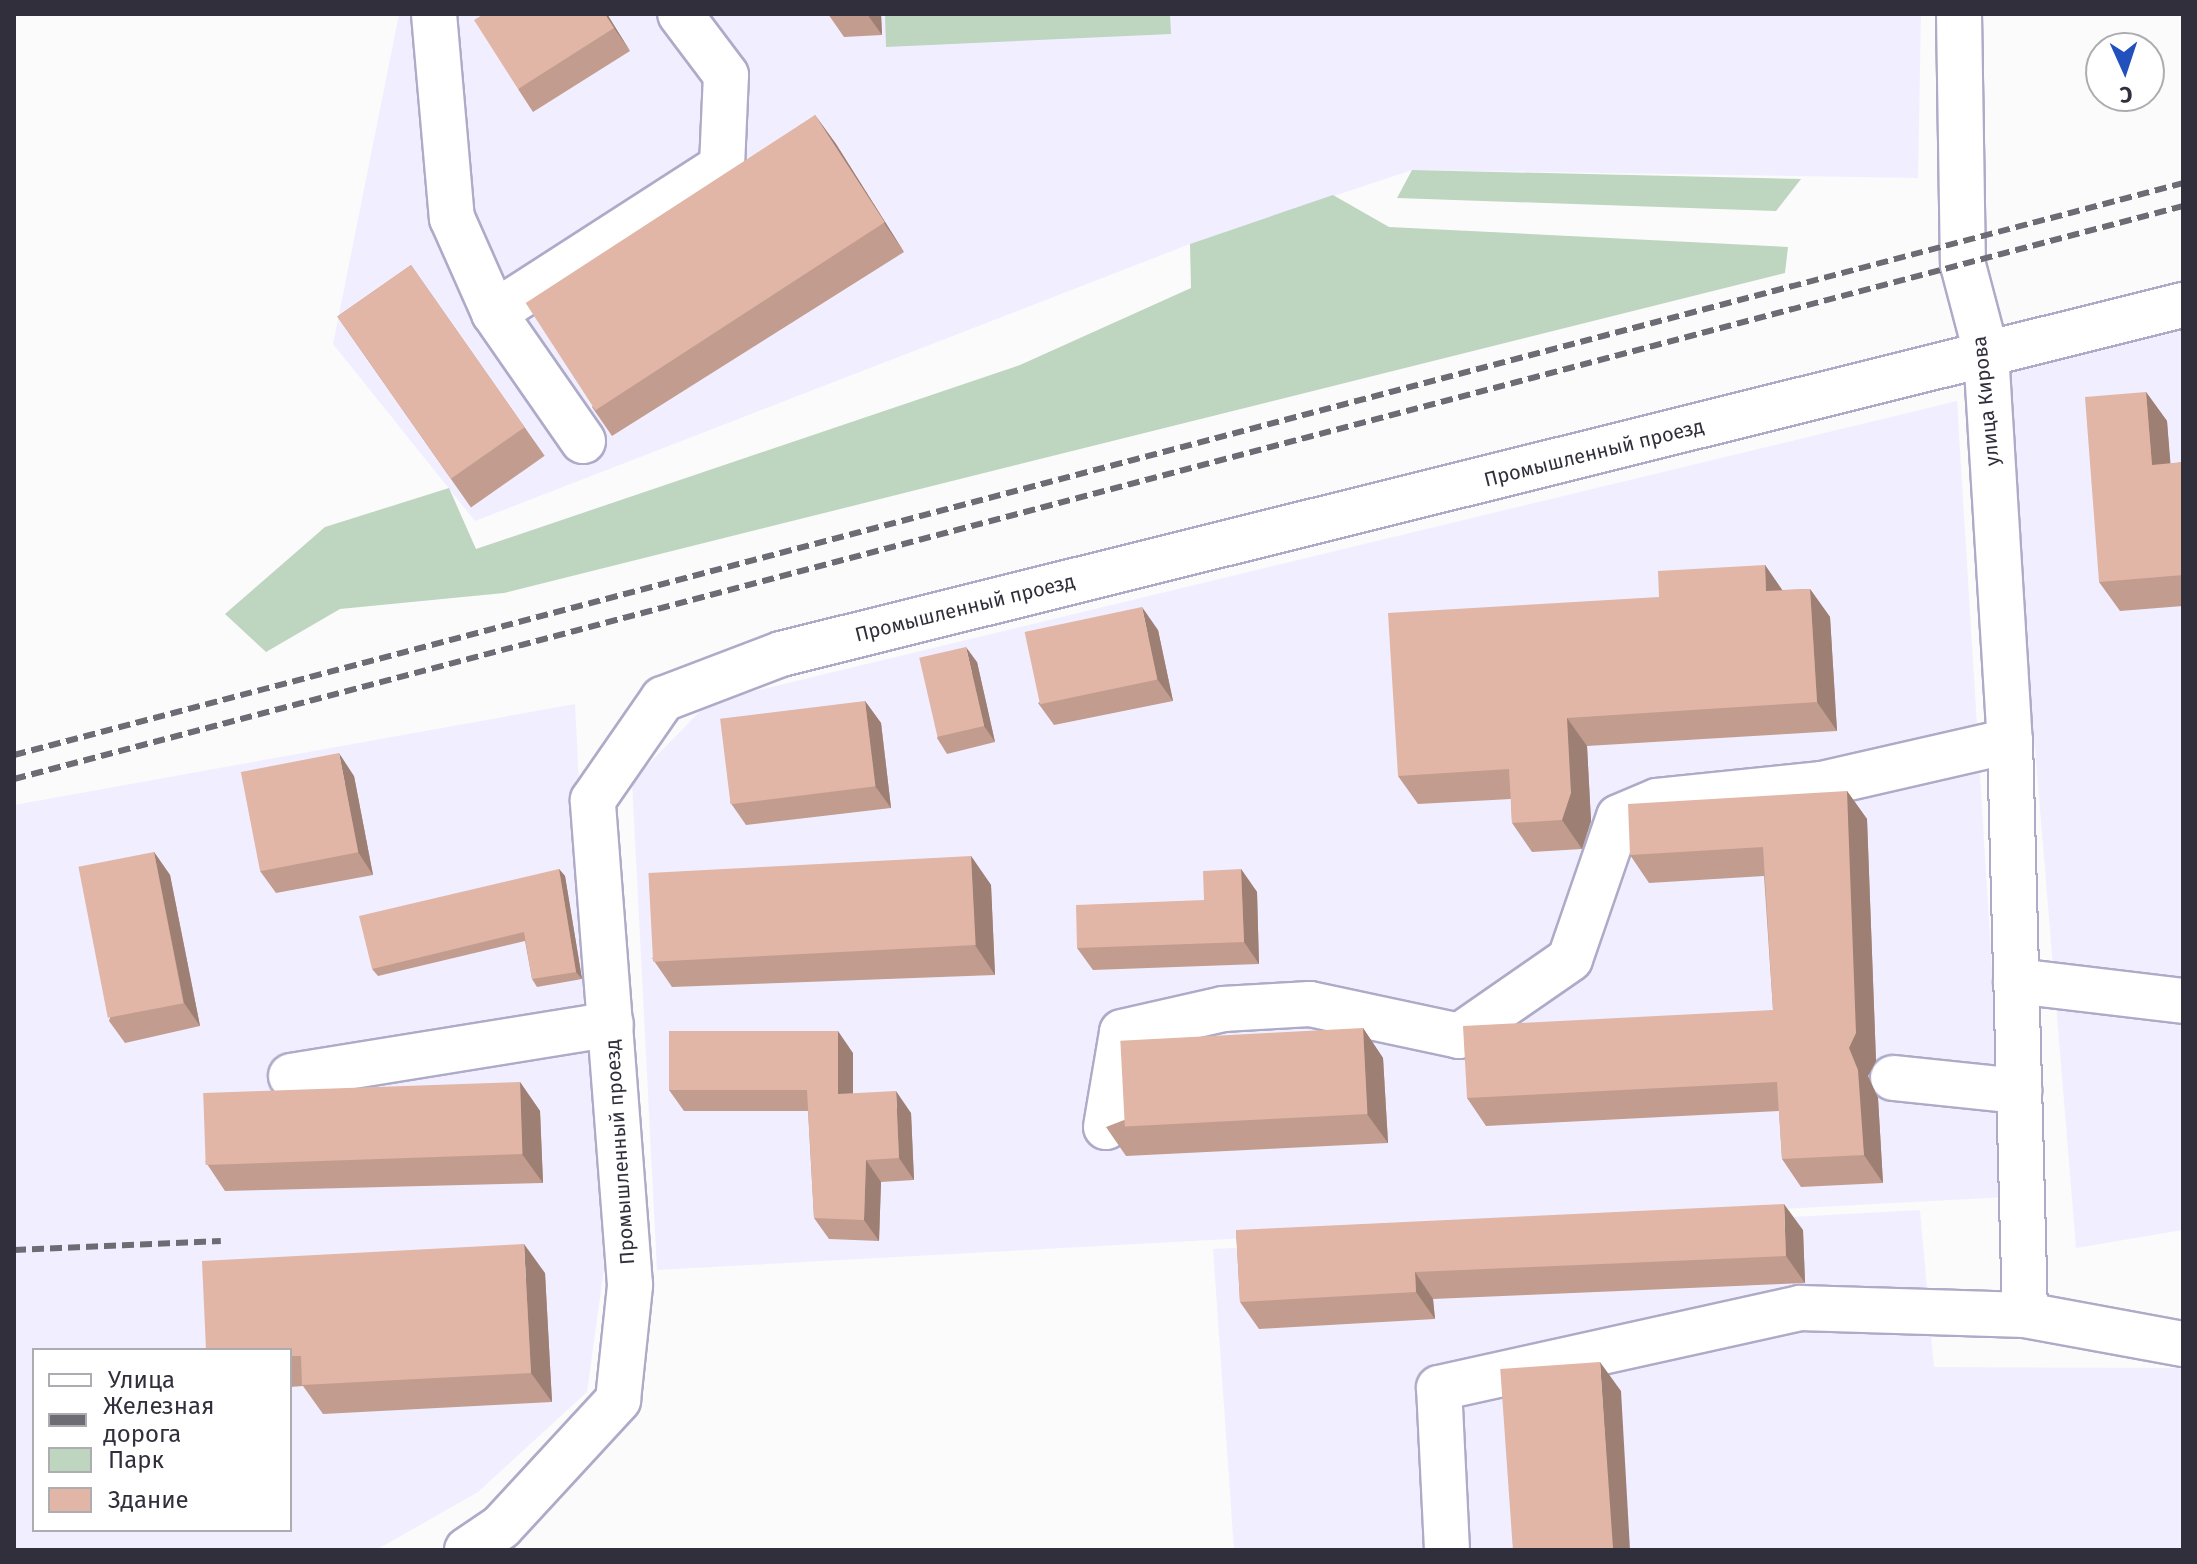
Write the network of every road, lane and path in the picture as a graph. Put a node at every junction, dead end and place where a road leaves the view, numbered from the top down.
1 (434, 14) edge
2 (680, 14) edge
3 (1959, 14) edge
4 (2183, 305) edge
5 (494, 313) junction
6 (1986, 352) junction
7 (583, 441) dead end
8 (2010, 741) junction
9 (2016, 981) junction
10 (2183, 1001) edge
11 (611, 1024) junction
12 (291, 1076) dead end
13 (1893, 1078) dead end
14 (2019, 1091) junction
15 (1106, 1127) edge
16 (2025, 1315) junction
17 (2183, 1344) edge
18 (467, 1550) edge
19 (1447, 1550) edge

1 - 5 street
2 - 5 street
3 - 6 street, улица Кирова
4 - 6 street, Промышленный проезд
5 - 7 street
6 - 8 street, улица Кирова
6 - 11 street, Промышленный проезд
8 - 9 street, улица Кирова
8 - 15 street
9 - 10 street
9 - 14 street, улица Кирова
11 - 12 street
11 - 18 street, Промышленный проезд
13 - 14 street
14 - 16 street, улица Кирова
16 - 17 street
16 - 19 street

